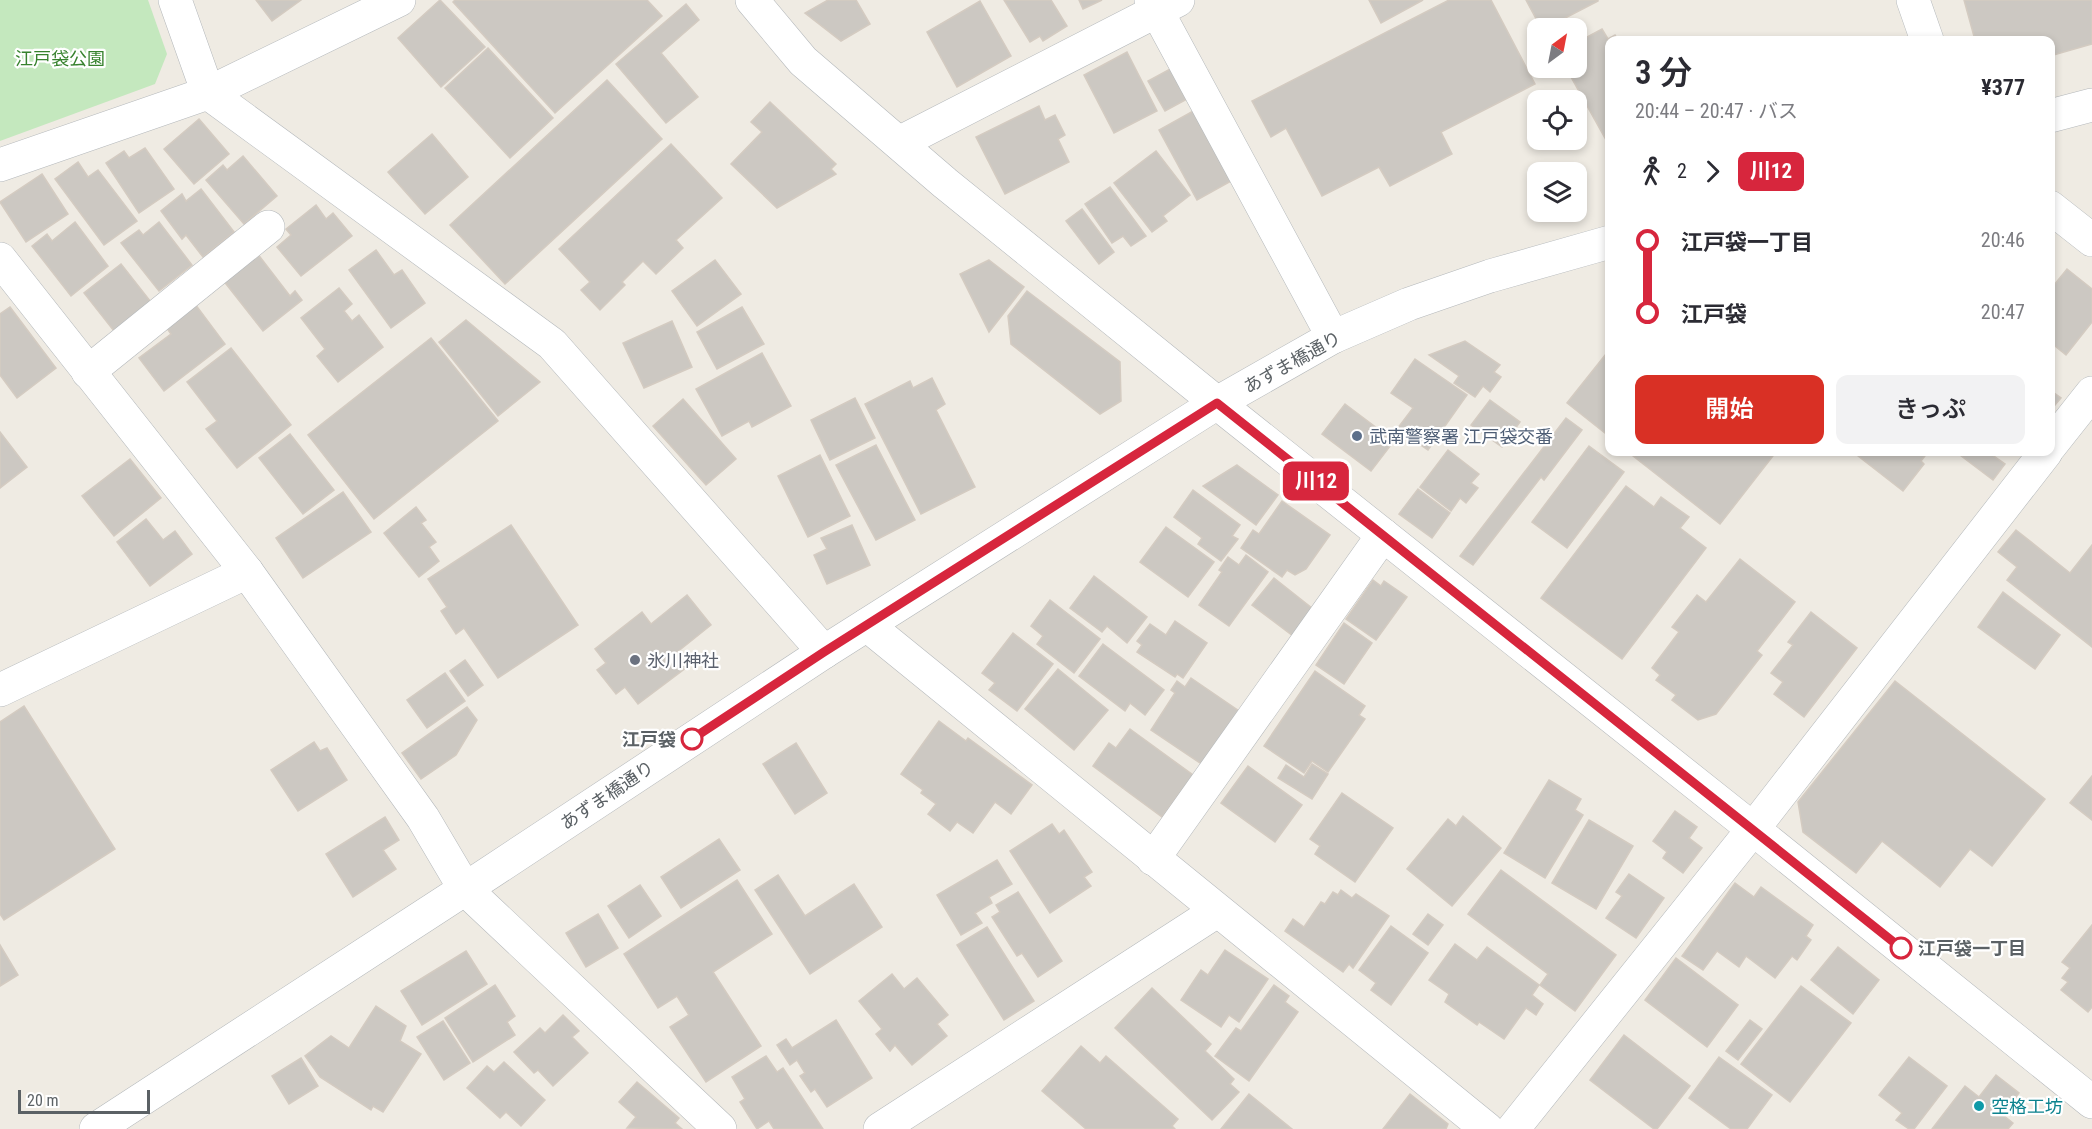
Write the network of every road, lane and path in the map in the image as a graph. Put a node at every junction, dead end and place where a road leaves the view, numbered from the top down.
1 (175, 0) edge
2 (399, 0) edge
3 (752, 0) edge
4 (1913, 0) edge
5 (1162, 4) edge
6 (1926, 36) edge
7 (208, 93) junction
8 (2092, 105) edge
9 (2055, 115) edge
10 (899, 143) junction
11 (0, 165) edge
12 (2055, 211) edge
13 (268, 227) dead end
14 (2092, 240) edge
15 (1605, 243) edge
16 (0, 259) edge
17 (1333, 337) junction
18 (88, 372) junction
19 (2092, 393) edge
20 (1217, 403) junction
21 (2055, 440) edge
22 (2043, 456) edge
23 (1383, 536) junction
24 (247, 572) junction
25 (867, 625) junction
26 (824, 652) junction
27 (0, 690) edge
28 (1753, 829) junction
29 (1153, 859) junction
30 (465, 889) junction
31 (1217, 911) junction
32 (2092, 1102) edge
33 (96, 1129) edge
34 (720, 1129) edge
35 (880, 1129) edge
36 (1486, 1129) edge
37 (1513, 1129) edge

1 - 7 street
2 - 7 street
3 - 10 street
4 - 6 street
5 - 10 street
5 - 17 street
7 - 11 street
7 - 26 street
8 - 9 street
10 - 20 street
12 - 14 street
13 - 18 street
15 - 17 street, あずま橋通り
16 - 18 street
17 - 20 street, あずま橋通り
18 - 24 street
19 - 21 street
20 - 23 street
20 - 25 street, あずま橋通り
22 - 28 street
23 - 28 street
23 - 29 street
24 - 27 street
24 - 30 street
25 - 26 street, あずま橋通り
25 - 29 street
26 - 30 street, あずま橋通り
28 - 32 street
28 - 37 street
29 - 31 street
30 - 33 street, あずま橋通り
30 - 34 street
31 - 35 street
31 - 36 street

